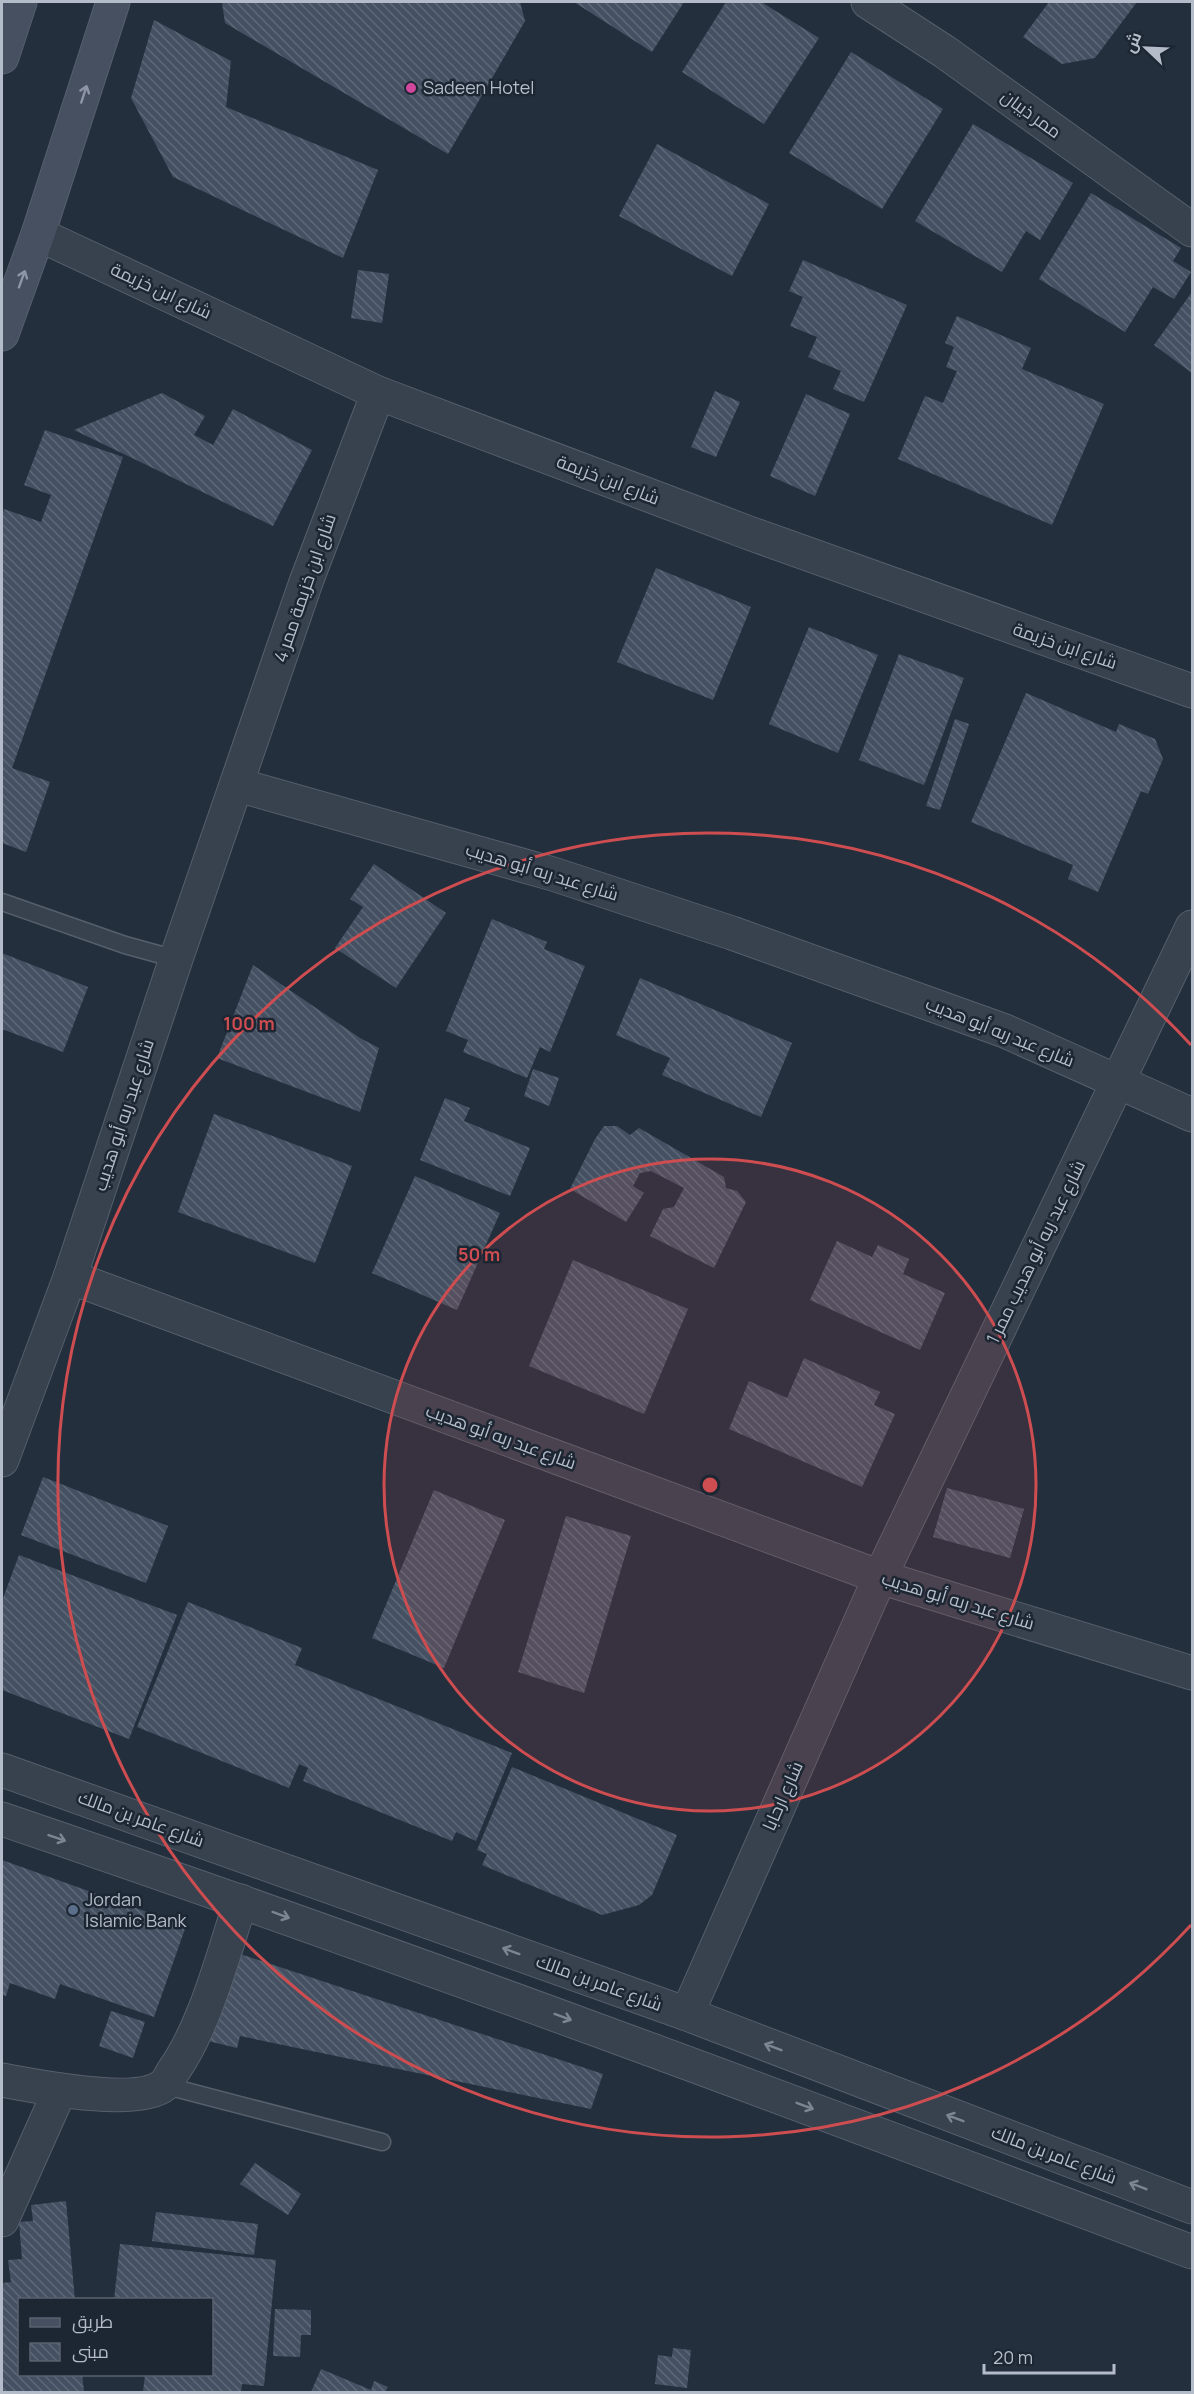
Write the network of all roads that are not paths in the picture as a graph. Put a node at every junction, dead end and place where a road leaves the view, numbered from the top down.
1 (20, 2) edge
2 (114, 2) edge
3 (868, 2) edge
4 (2, 57) edge
5 (1192, 230) edge
6 (38, 234) junction
7 (2, 334) edge
8 (378, 393) junction
9 (1192, 691) edge
10 (238, 785) junction
11 (2, 902) edge
12 (1192, 927) edge
13 (176, 959) junction
14 (1118, 1082) junction
15 (1192, 1115) edge
16 (70, 1278) junction
17 (2, 1460) edge
18 (880, 1577) junction
19 (1192, 1673) edge
20 (2, 1770) edge
21 (2, 1819) edge
22 (241, 1901) junction
23 (687, 2014) junction
24 (2, 2080) edge
25 (163, 2085) junction
26 (60, 2090) junction
27 (381, 2142) dead end
28 (1192, 2207) edge
29 (2, 2220) edge
30 (1192, 2252) edge

1 - 4 main road
6 -> 2 main road
3 - 5 street, ممر ذيبان
7 -> 6 main road
6 - 8 street, شارع ابن خزيمة
8 - 9 street, شارع ابن خزيمة
8 - 10 street, شارع ابن خزيمة ممر 4
10 - 13 street, شارع عبد ربه أبو هديب
10 - 14 street, شارع عبد ربه أبو هديب
11 - 13 lane
12 - 14 street, شارع عبد ربه أبو هديب ممر 1
13 - 16 street, شارع عبد ربه أبو هديب
14 - 15 street, شارع عبد ربه أبو هديب
14 - 18 street, شارع عبد ربه أبو هديب ممر 1
16 - 17 street
16 - 18 street, شارع عبد ربه أبو هديب
18 - 19 street, شارع عبد ربه أبو هديب
18 - 23 street, شارع ارحابا
23 -> 20 street, شارع عامر بن مالك
21 -> 22 street
22 - 25 street
22 -> 30 street
28 -> 23 street, شارع عامر بن مالك
24 - 26 street
25 - 26 street
25 - 27 lane
26 - 29 street

